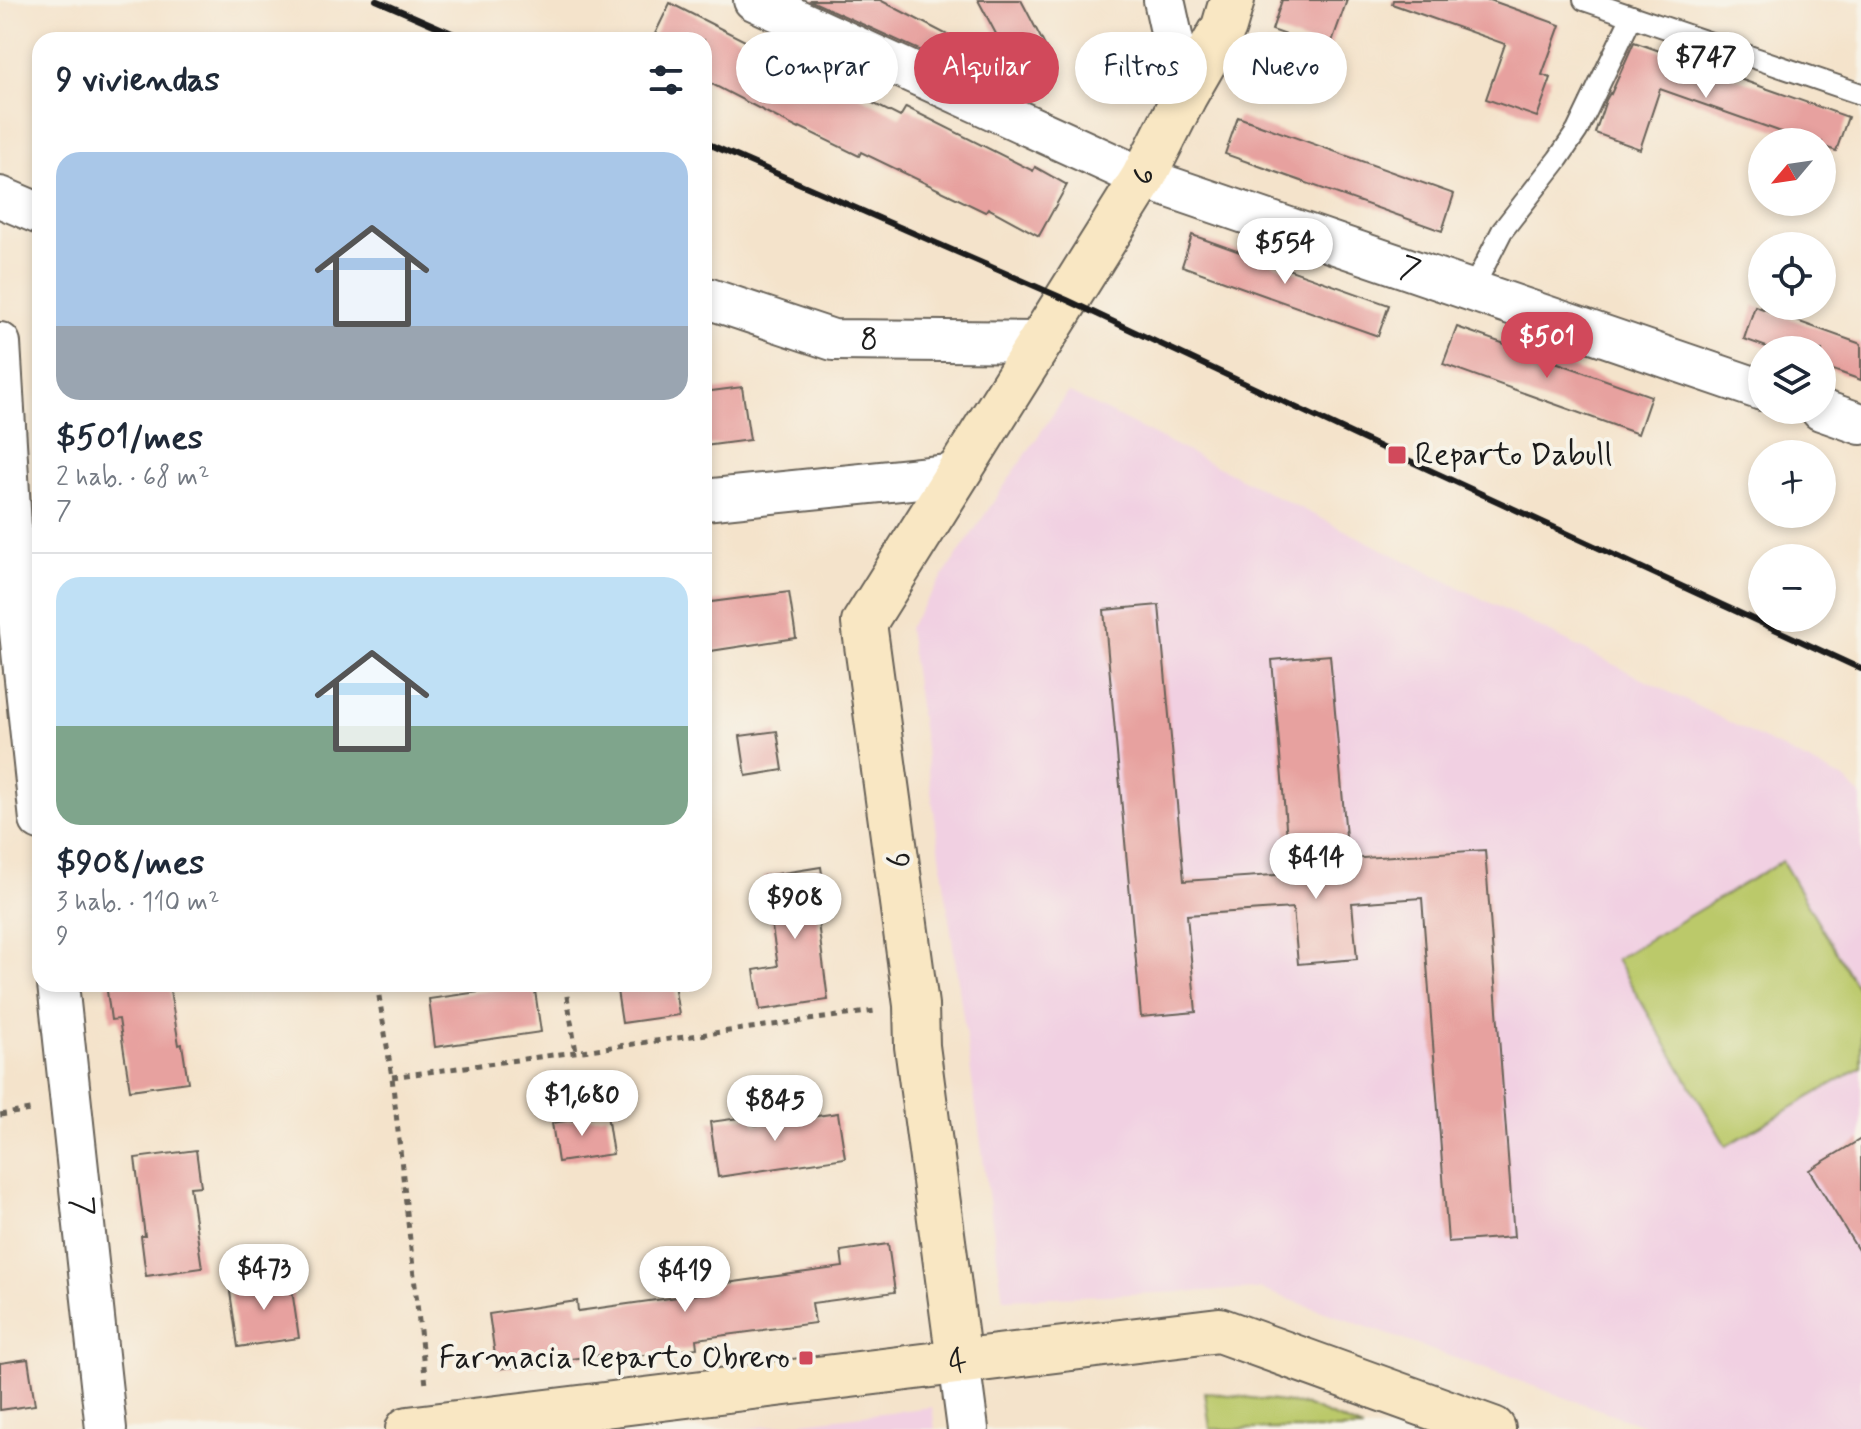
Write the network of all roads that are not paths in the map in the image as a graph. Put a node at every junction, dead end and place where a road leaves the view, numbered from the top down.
1 (754, 0) edge
2 (1164, 0) edge
3 (1232, 0) edge
4 (1584, 0) edge
5 (1632, 16) junction
6 (1171, 32) edge
7 (1207, 57) edge
8 (1861, 94) edge
9 (1180, 104) edge
10 (1143, 178) junction
11 (0, 197) edge
12 (32, 211) edge
13 (1472, 290) junction
14 (712, 300) edge
15 (1041, 342) junction
16 (0, 343) edge
17 (1748, 385) edge
18 (1836, 415) edge
19 (1861, 424) edge
20 (959, 474) junction
21 (712, 499) edge
22 (18, 576) edge
23 (32, 731) edge
24 (59, 992) edge
25 (959, 1361) junction
26 (419, 1428) edge
27 (106, 1429) edge
28 (968, 1429) edge
29 (1493, 1429) edge

1 - 10 street, 7
2 - 6 street
3 - 7 street, 6
4 - 5 lane
5 - 8 lane
5 - 13 lane
9 - 10 street, 6
10 - 13 street, 7
10 - 15 street, 6
11 - 12 street
13 - 17 street, 7
14 - 15 street, 8
15 - 20 street, 9
16 - 22 street
18 - 19 street
20 - 21 street
20 - 25 street, 9
22 - 23 street
24 - 27 street, 7
25 - 26 street, 4
25 - 28 street, 9
25 - 29 street, 4

